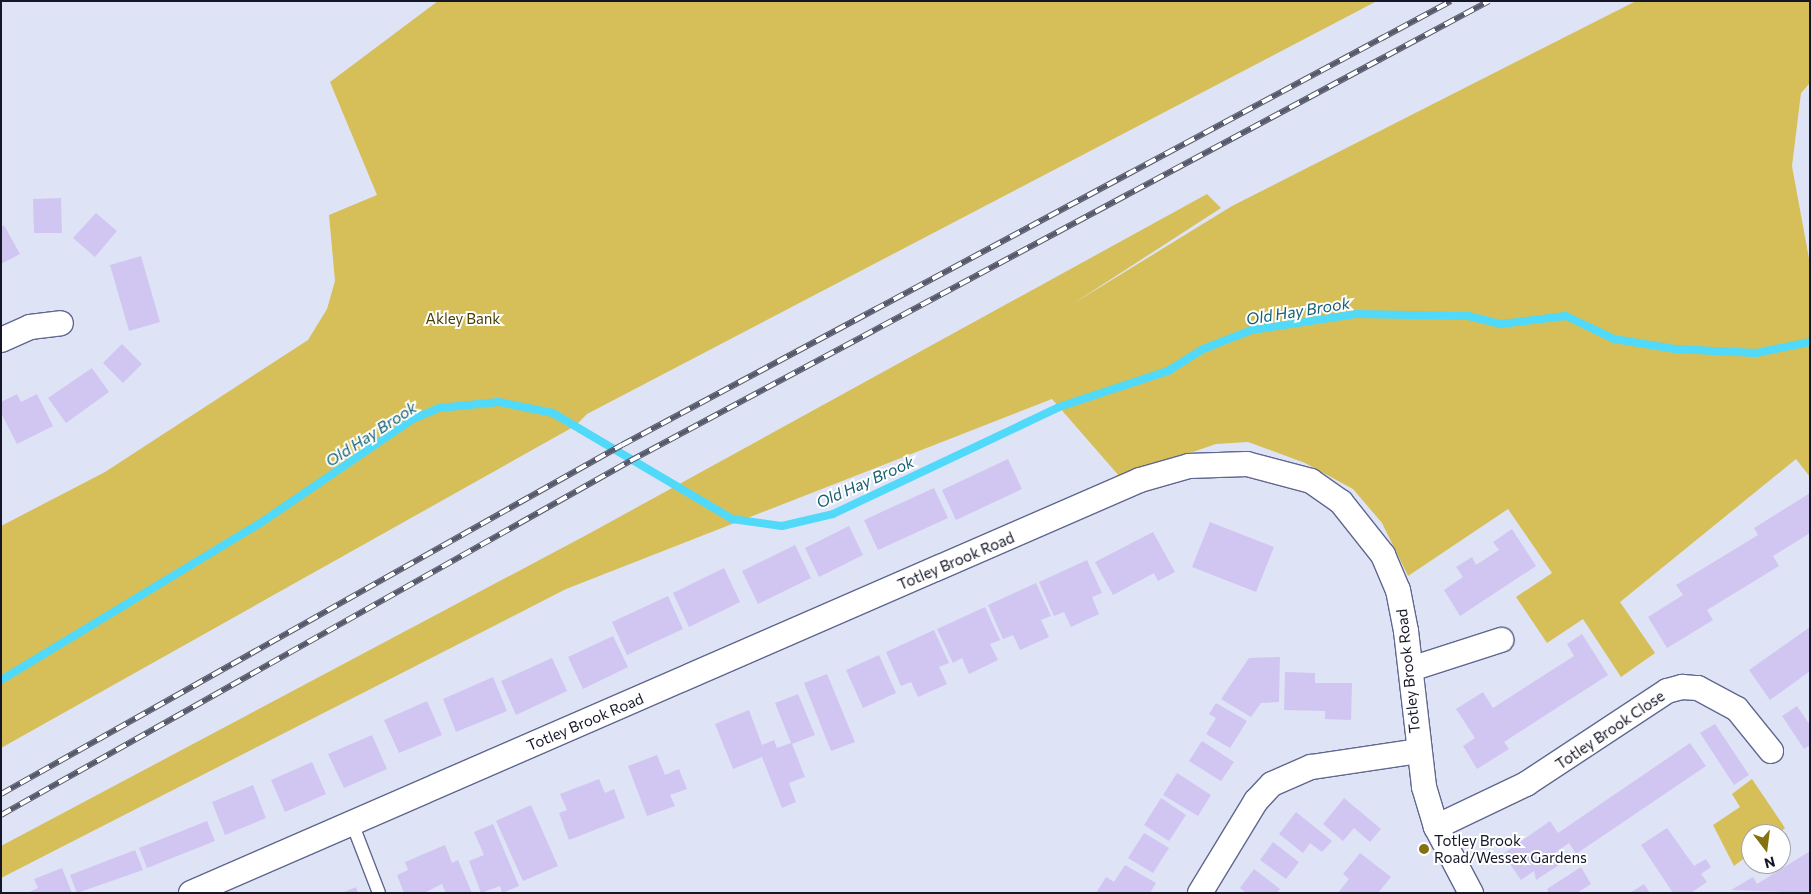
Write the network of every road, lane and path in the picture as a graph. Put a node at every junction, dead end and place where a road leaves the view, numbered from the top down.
1 (61, 323) dead end
2 (1, 340) edge
3 (1501, 640) dead end
4 (1411, 669) junction
5 (1418, 751) junction
6 (1771, 751) dead end
7 (352, 823) junction
8 (1436, 827) junction
9 (191, 893) edge
10 (379, 893) edge
11 (1200, 893) edge
12 (1470, 893) edge

1 - 2 street
3 - 4 street
4 - 5 street, Totley Brook Road
4 - 7 street, Totley Brook Road
5 - 8 street, Totley Brook Road
5 - 11 street
6 - 8 street, Totley Brook Close
7 - 9 street, Totley Brook Road
7 - 10 lane
8 - 12 street, Totley Brook Road

